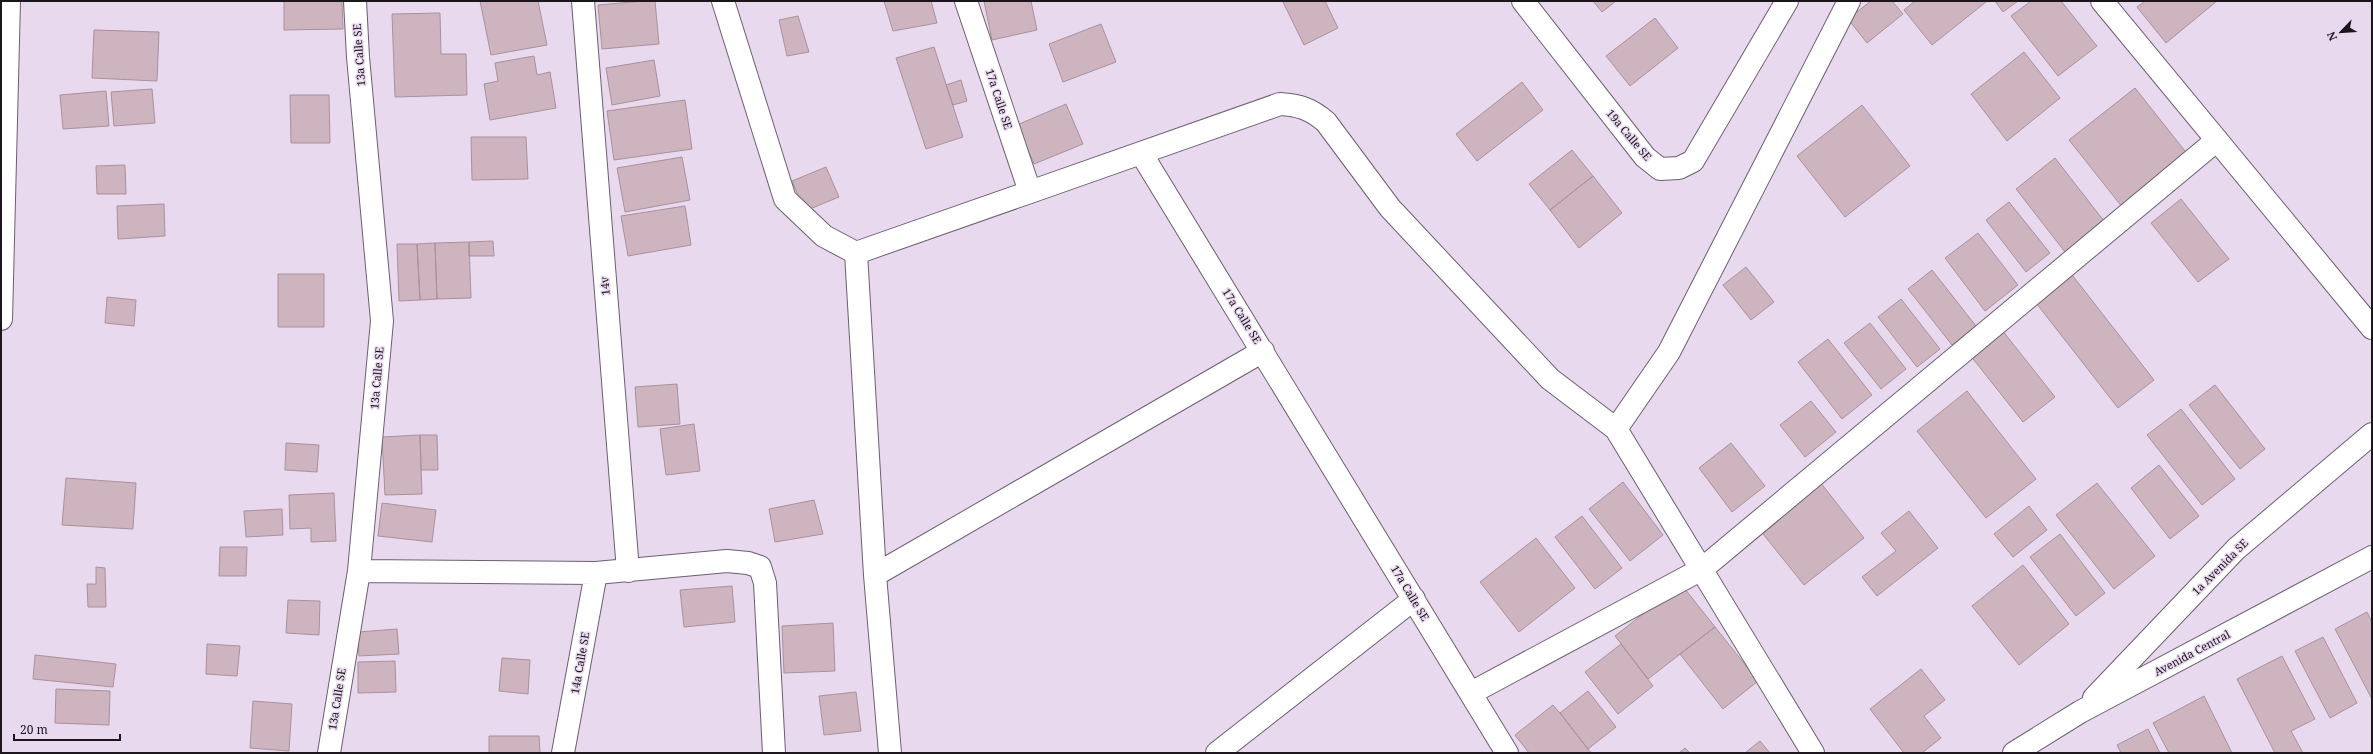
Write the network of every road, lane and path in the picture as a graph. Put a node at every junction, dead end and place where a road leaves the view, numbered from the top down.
1 (9, 1) edge
2 (355, 1) edge
3 (583, 1) edge
4 (723, 1) edge
5 (966, 1) edge
6 (1523, 1) edge
7 (1787, 1) edge
8 (1849, 1) edge
9 (2102, 1) edge
10 (2217, 140) junction
11 (1141, 153) junction
12 (1030, 192) junction
13 (856, 253) junction
14 (1, 319) edge
15 (2372, 328) edge
16 (1263, 351) junction
17 (1616, 429) junction
18 (2372, 434) edge
19 (2372, 557) edge
20 (1702, 569) junction
21 (359, 571) junction
22 (628, 571) junction
23 (596, 573) junction
24 (875, 575) junction
25 (1414, 599) junction
26 (1471, 693) junction
27 (2080, 712) junction
28 (328, 753) edge
29 (563, 753) edge
30 (774, 753) edge
31 (890, 753) edge
32 (1218, 753) edge
33 (1508, 753) edge
34 (1813, 753) edge
35 (2014, 753) edge

1 - 14 street
2 - 21 street, 13a Calle SE
3 - 22 street, 14v
4 - 13 street
5 - 12 street, 17a Calle SE
6 - 7 street, 19a Calle SE
8 - 17 street
9 - 10 street
10 - 15 street
10 - 20 street
11 - 12 street
11 - 16 street, 17a Calle SE
11 - 17 street
12 - 13 street
13 - 24 street
16 - 24 street
16 - 25 street, 17a Calle SE
17 - 20 street
18 - 27 street, 1a Avenida SE
19 - 27 street, Avenida Central
20 - 26 street
20 - 34 street
21 - 23 street
21 - 28 street, 13a Calle SE
22 - 23 street
22 - 30 street
23 - 29 street, 14a Calle SE
24 - 31 street
25 - 26 street, 17a Calle SE
25 - 32 street
26 - 33 street, 17a Calle SE
27 - 35 street, Avenida Central

